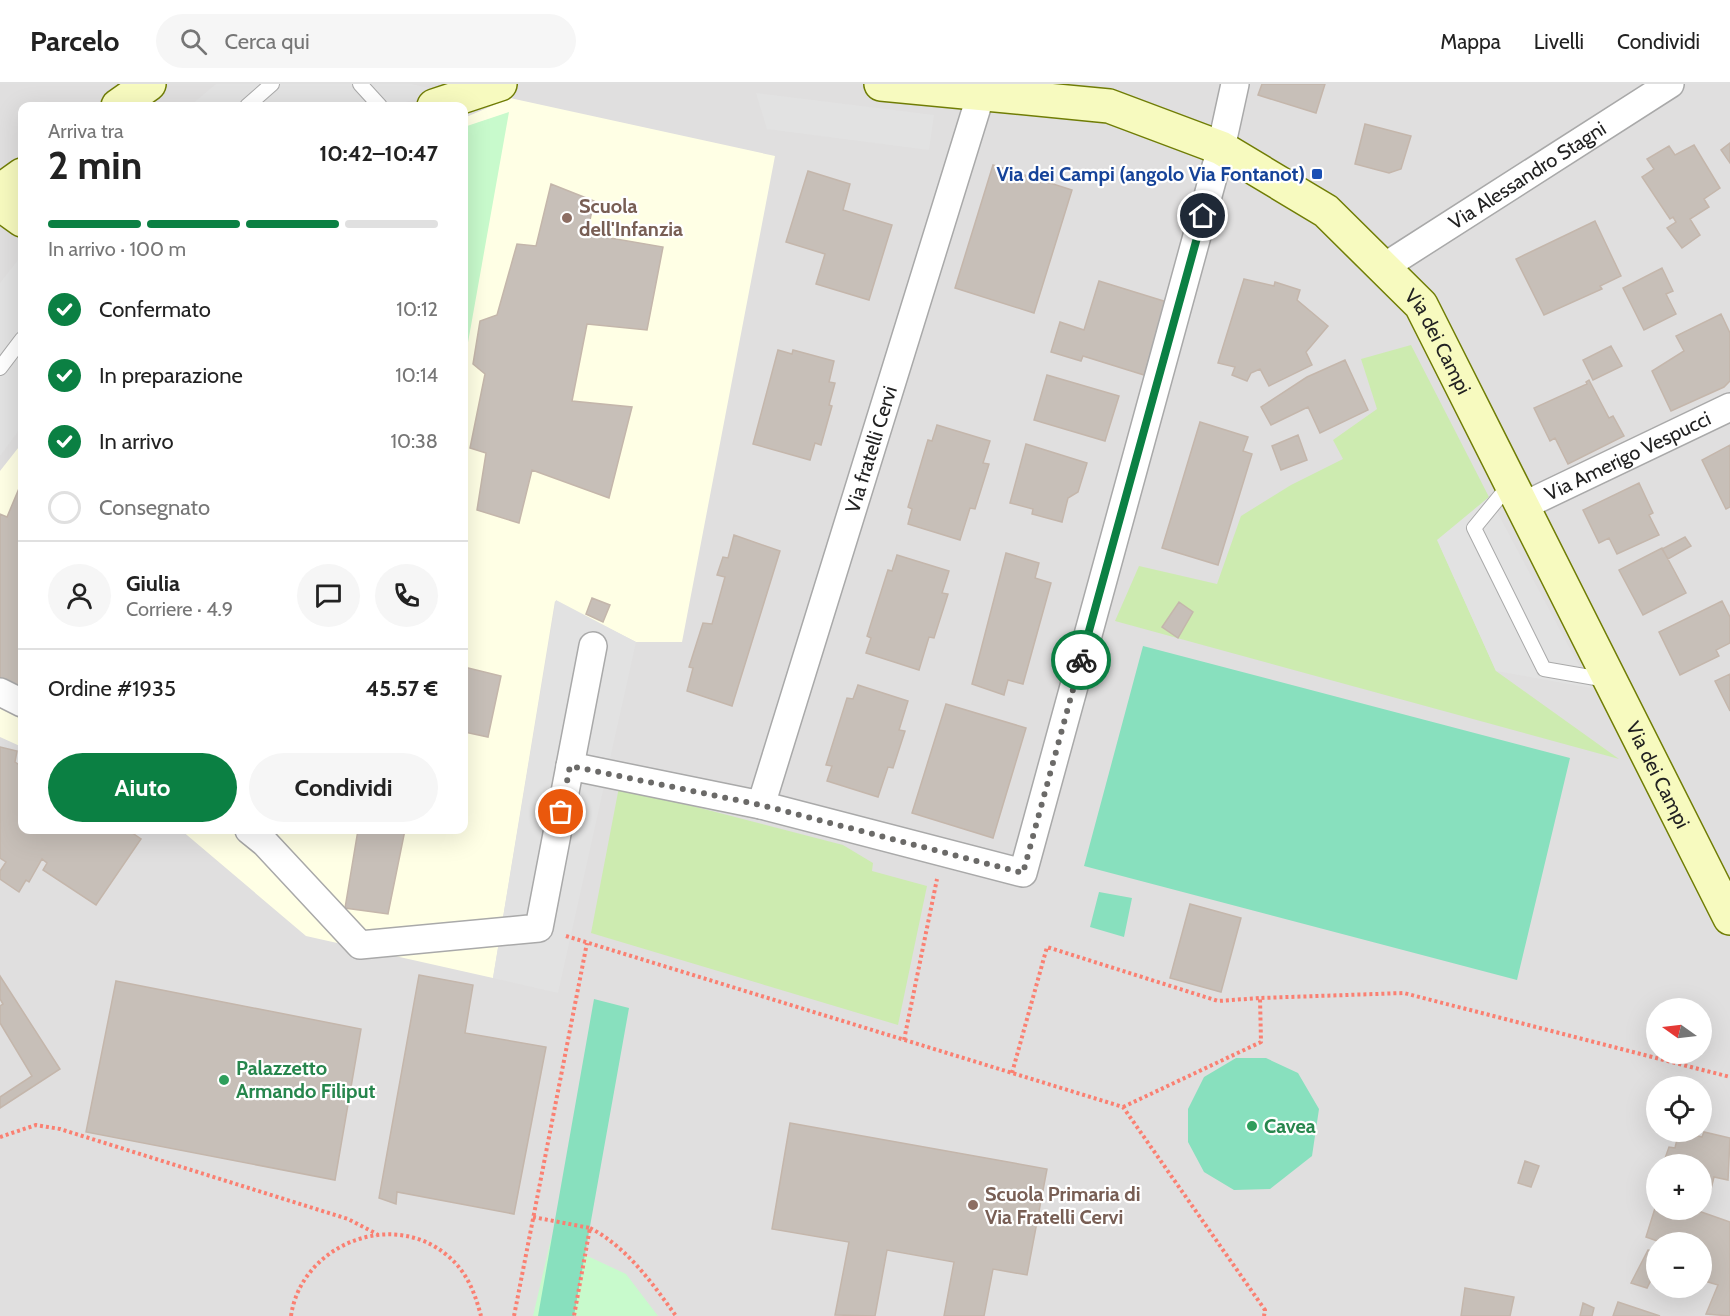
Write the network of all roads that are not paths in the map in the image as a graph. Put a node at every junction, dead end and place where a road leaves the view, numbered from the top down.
1 (150, 84) edge
2 (272, 84) edge
3 (360, 84) edge
4 (500, 84) edge
5 (881, 84) edge
6 (1235, 84) edge
7 (1670, 84) edge
8 (981, 94) junction
9 (124, 102) edge
10 (252, 102) edge
11 (376, 102) edge
12 (446, 102) edge
13 (1221, 148) junction
14 (18, 178) edge
15 (0, 191) edge
16 (18, 194) edge
17 (0, 196) edge
18 (0, 204) edge
19 (18, 217) edge
20 (1384, 267) junction
21 (18, 344) edge
22 (0, 368) edge
23 (1730, 407) edge
24 (1517, 494) junction
25 (594, 646) dead end
26 (1612, 682) junction
27 (0, 692) edge
28 (18, 701) edge
29 (570, 766) junction
30 (761, 805) junction
31 (254, 834) edge
32 (1730, 918) edge

1 - 9 street
2 - 10 lane
3 - 11 lane
4 - 12 street
5 - 8 street, Via dei Campi
6 - 13 street
7 - 20 street, Via Alessandro Stagni
8 - 13 street, Via dei Campi
8 - 30 street, Via fratelli Cervi
13 - 20 street, Via dei Campi
13 - 30 street
14 - 15 street
16 - 17 street
18 - 19 street
20 - 24 street, Via dei Campi
21 - 22 lane
23 - 24 street, Via Amerigo Vespucci
24 - 26 street, Via dei Campi
24 - 26 lane
25 - 29 street
26 - 32 street, Via dei Campi
27 - 28 street
29 - 30 street
29 - 31 street

